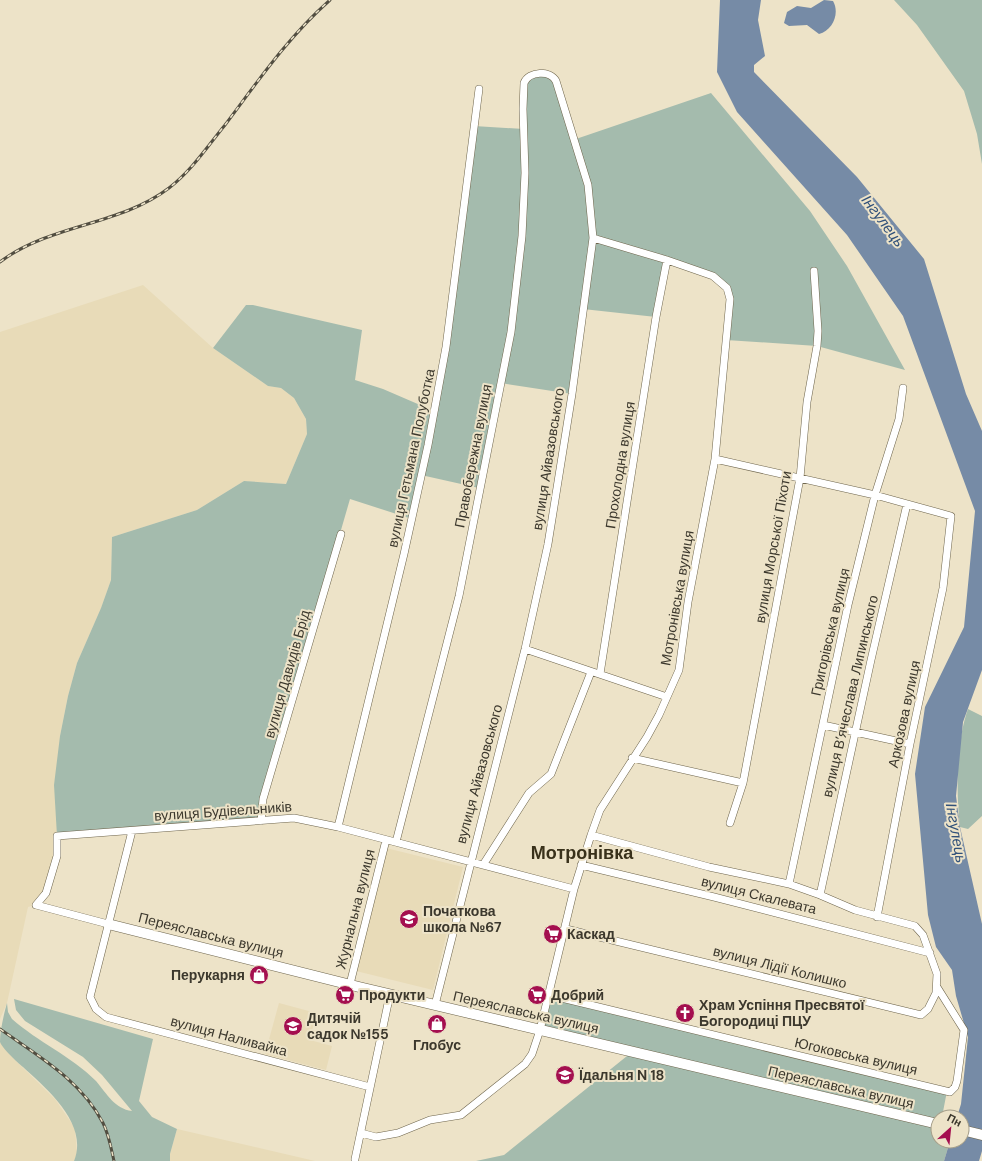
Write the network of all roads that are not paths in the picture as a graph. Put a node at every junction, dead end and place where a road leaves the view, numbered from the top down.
1 (535, 75) joint
2 (479, 89) dead end
3 (593, 238) junction
4 (667, 260) junction
5 (814, 271) dead end
6 (903, 388) dead end
7 (715, 459) junction
8 (800, 478) junction
9 (875, 495) junction
10 (907, 504) junction
11 (340, 534) dead end
12 (525, 649) junction
13 (592, 672) junction
14 (600, 674) junction
15 (667, 697) junction
16 (823, 725) junction
17 (856, 732) junction
18 (910, 744) junction
19 (632, 758) junction
20 (743, 783) junction
21 (261, 821) junction
22 (730, 823) dead end
23 (338, 827) junction
24 (132, 831) junction
25 (591, 835) junction
26 (386, 840) junction
27 (396, 842) junction
28 (470, 862) junction
29 (483, 865) junction
30 (581, 865) junction
31 (789, 884) junction
32 (574, 889) junction
33 (820, 894) junction
34 (877, 917) junction
35 (108, 924) junction
36 (566, 929) junction
37 (930, 953) junction
38 (350, 984) junction
39 (937, 987) junction
40 (390, 994) junction
41 (549, 995) junction
42 (434, 1005) junction
43 (540, 1030) junction
44 (370, 1087) junction
45 (930, 1122) edge
46 (970, 1132) edge
47 (361, 1134) junction
48 (982, 1135) edge
49 (356, 1159) dead end

1 - 3 street, вулиця Айвазовського
1 - 27 street, Правобережна вулиця
2 - 23 street, вулиця Гетьмана Полуботка
3 - 4 street, Мотронівська вулиця
3 - 12 street, вулиця Айвазовського
4 - 7 street, Мотронівська вулиця
4 - 14 street, Прохолодна вулиця
5 - 8 street, вулиця Морської Піхоти
6 - 9 street, Григорівська вулиця
7 - 8 street
7 - 15 street, Мотронівська вулиця
8 - 9 street
8 - 20 street, вулиця Морської Піхоти
9 - 10 street
9 - 16 street, Григорівська вулиця
10 - 17 street, вулиця В’ячеслава Липинського
10 - 18 street, Аркозова вулиця
11 - 21 street, вулиця Давидів Брід
12 - 13 street
12 - 28 street, вулиця Айвазовського
13 - 14 street
13 - 29 street
14 - 15 street
15 - 19 street, Мотронівська вулиця
16 - 17 street
16 - 31 street, Григорівська вулиця
17 - 18 street
17 - 33 street, вулиця В’ячеслава Липинського
18 - 34 street, Аркозова вулиця
19 - 20 street
19 - 25 street, Мотронівська вулиця
20 - 22 street, вулиця Морської Піхоти
21 - 23 street, вулиця Будівельників
21 - 24 street, вулиця Будівельників
23 - 26 street, вулиця Будівельників
24 - 35 street
24 - 35 street, вулиця Будівельників
25 - 30 street, Мотронівська вулиця
25 - 31 street
26 - 27 street, вулиця Будівельників
26 - 38 street, Журнальна вулиця
27 - 28 street, вулиця Будівельників
28 - 29 street, вулиця Будівельників
28 - 42 street, вулиця Айвазовського
29 - 32 street, вулиця Будівельників
30 - 32 street, Мотронівська вулиця
30 - 37 street, вулиця Скалевата
31 - 33 street
32 - 36 street, Мотронівська вулиця
33 - 34 street
34 - 37 street
35 - 38 street, Переяславська вулиця
35 - 44 street, вулиця Наливайка
36 - 39 street, вулиця Лідії Колишко
36 - 41 street, Мотронівська вулиця
37 - 39 street, вулиця Лідії Колишко
38 - 40 street, Переяславська вулиця
39 - 41 street, Югоковська вулиця
40 - 42 street, Переяславська вулиця
40 - 44 street
41 - 43 street, Мотронівська вулиця
42 - 43 street, Переяславська вулиця
43 - 45 street, Переяславська вулиця
43 - 47 street
44 - 47 street
46 - 48 street
47 - 49 street

